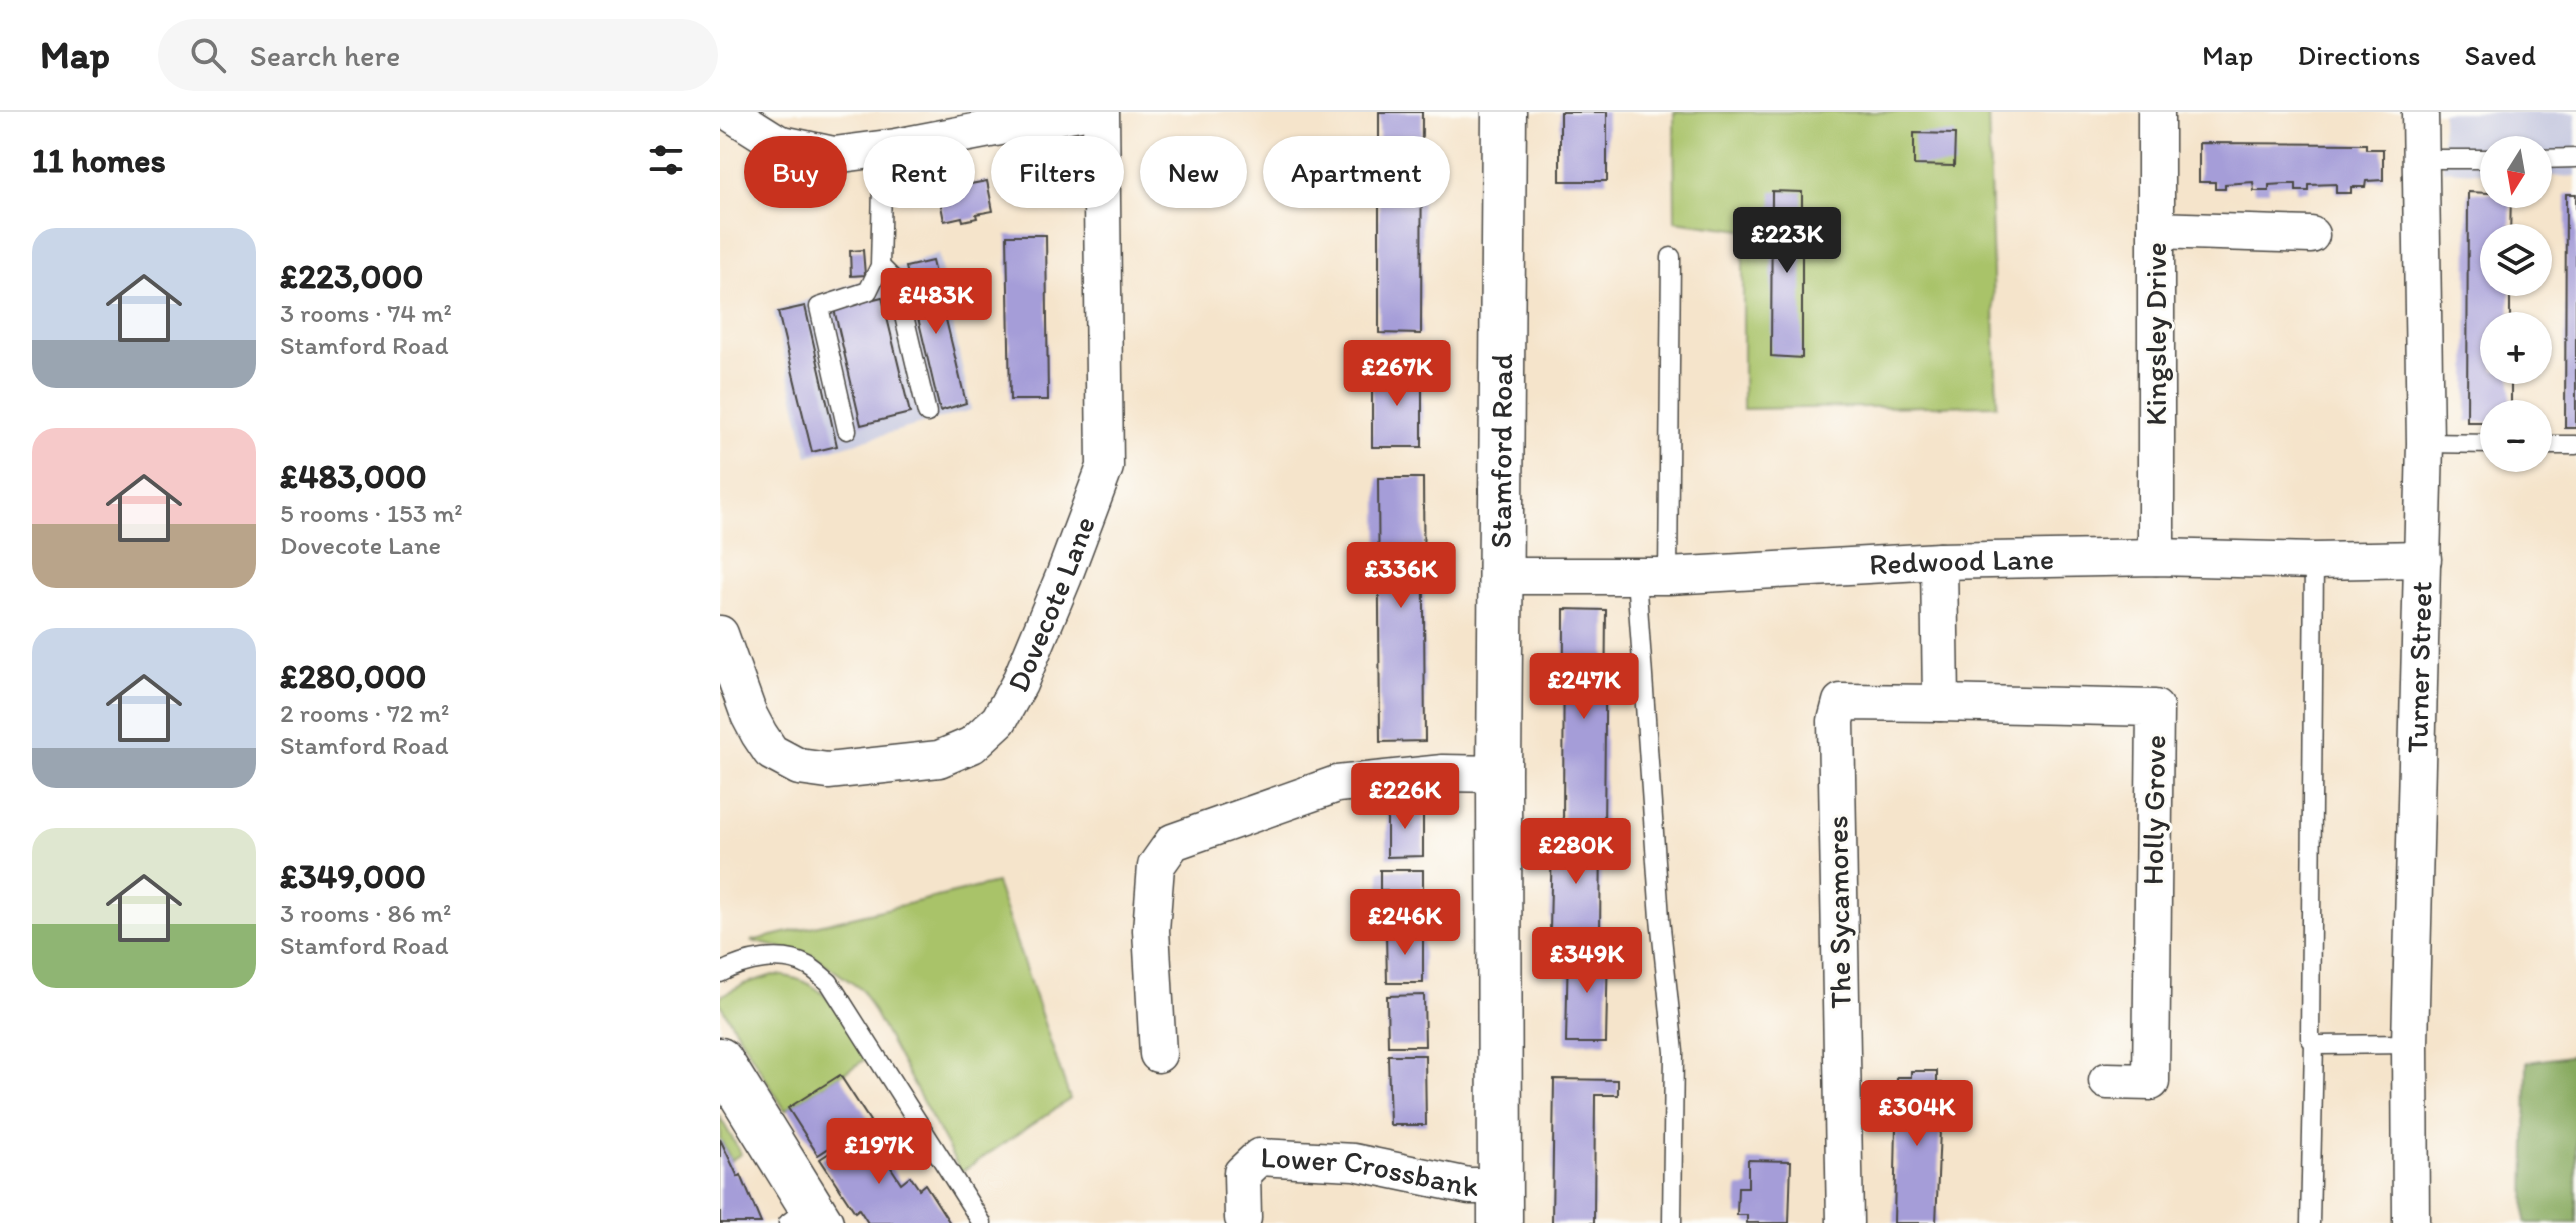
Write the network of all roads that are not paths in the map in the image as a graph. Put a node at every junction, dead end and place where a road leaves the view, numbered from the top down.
1 (729, 112) edge
2 (1079, 112) edge
3 (1101, 112) edge
4 (1504, 112) edge
5 (2156, 112) edge
6 (2420, 112) edge
7 (1038, 116) edge
8 (944, 136) edge
9 (863, 151) edge
10 (2576, 158) edge
11 (2421, 159) junction
12 (2480, 159) edge
13 (2552, 159) edge
14 (881, 208) edge
15 (2156, 230) junction
16 (2311, 235) dead end
17 (1671, 257) dead end
18 (880, 266) junction
19 (927, 413) dead end
20 (847, 430) dead end
21 (2425, 443) junction
22 (2480, 444) edge
23 (2552, 445) edge
24 (2576, 445) edge
25 (2156, 557) junction
26 (2423, 559) junction
27 (1939, 561) junction
28 (2314, 561) junction
29 (1500, 576) junction
30 (1652, 576) junction
31 (720, 634) edge
32 (1941, 703) junction
33 (1499, 774) junction
34 (720, 973) edge
35 (2314, 1043) junction
36 (2410, 1044) junction
37 (1158, 1054) dead end
38 (720, 1060) edge
39 (2107, 1081) dead end
40 (1500, 1204) edge
41 (806, 1217) edge
42 (1243, 1218) dead end
43 (982, 1223) edge
44 (1672, 1223) edge
45 (1845, 1223) edge
46 (2310, 1223) edge
47 (2411, 1223) edge

1 - 9 street
2 - 7 street
3 - 31 street, Dovecote Lane
4 - 29 street, Stamford Road
5 - 15 street, Kingsley Drive
6 - 11 street, Turner Street
7 - 8 street
10 - 13 lane
11 - 12 lane
11 - 21 street, Turner Street
14 - 18 lane
15 - 16 street
15 - 25 street, Kingsley Drive
17 - 30 lane
18 - 19 lane
18 - 20 lane
21 - 22 lane
21 - 26 street, Turner Street
23 - 24 lane
25 - 27 street, Redwood Lane
25 - 28 street, Redwood Lane
26 - 28 street, Redwood Lane
26 - 36 street, Turner Street
27 - 30 street, Redwood Lane
27 - 32 street
28 - 35 lane
29 - 30 street, Redwood Lane
29 - 33 street, Stamford Road
30 - 44 lane
32 - 39 street, Holly Grove
32 - 45 street, The Sycamores
33 - 37 street
33 - 40 street, Stamford Road
34 - 43 lane
35 - 36 lane
35 - 46 lane
36 - 47 street, Turner Street
38 - 41 street
40 - 42 street, Lower Crossbank

